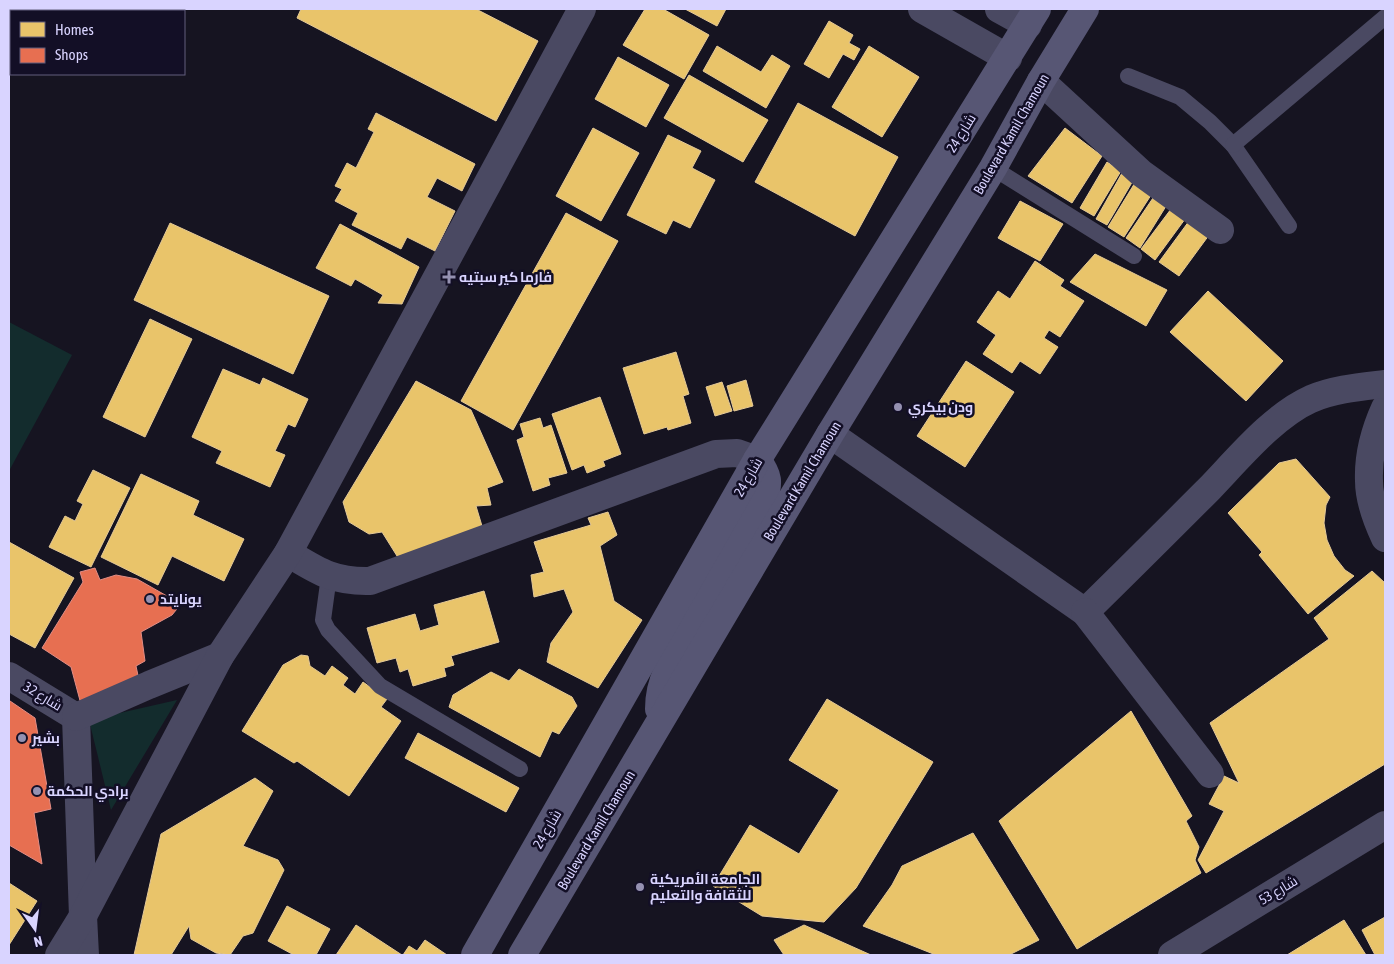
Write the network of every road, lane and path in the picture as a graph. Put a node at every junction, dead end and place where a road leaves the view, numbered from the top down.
1 (582, 9) edge
2 (922, 9) edge
3 (999, 9) edge
4 (1085, 9) edge
5 (1032, 17) edge
6 (1385, 17) edge
7 (1008, 58) junction
8 (1128, 76) dead end
9 (1041, 81) junction
10 (1233, 145) junction
11 (993, 168) junction
12 (1289, 226) dead end
13 (1220, 230) dead end
14 (1134, 256) dead end
15 (1385, 384) edge
16 (1385, 408) edge
17 (830, 434) junction
18 (758, 460) junction
19 (1385, 538) edge
20 (288, 553) junction
21 (328, 576) junction
22 (1085, 612) junction
23 (220, 656) junction
24 (9, 676) edge
25 (76, 717) junction
26 (659, 723) junction
27 (520, 769) dead end
28 (1210, 774) dead end
29 (1385, 825) edge
30 (83, 916) junction
31 (60, 955) edge
32 (85, 955) edge
33 (475, 955) edge
34 (522, 955) edge
35 (1172, 955) edge

1 - 20 street
2 - 7 street
3 - 5 street
4 - 9 main road, Boulevard Kamil Chamoun
5 - 7 main road, شارع 24
6 - 10 lane
7 - 18 main road, شارع 24
8 - 10 lane
9 - 11 main road, Boulevard Kamil Chamoun
9 - 13 street
10 - 12 lane
11 - 14 lane
11 - 17 main road, Boulevard Kamil Chamoun
15 - 22 street
16 - 19 street
17 - 22 street
17 - 26 main road, Boulevard Kamil Chamoun
18 - 21 street
18 - 26 main road
18 - 33 main road, شارع 24
20 - 21 street
20 - 23 street
21 - 27 lane
22 - 28 street
23 - 25 street
23 - 30 street
24 - 25 street, شارع 32
25 - 30 street
26 - 34 main road, Boulevard Kamil Chamoun
29 - 35 street, شارع 53
30 - 31 street
30 - 32 street

